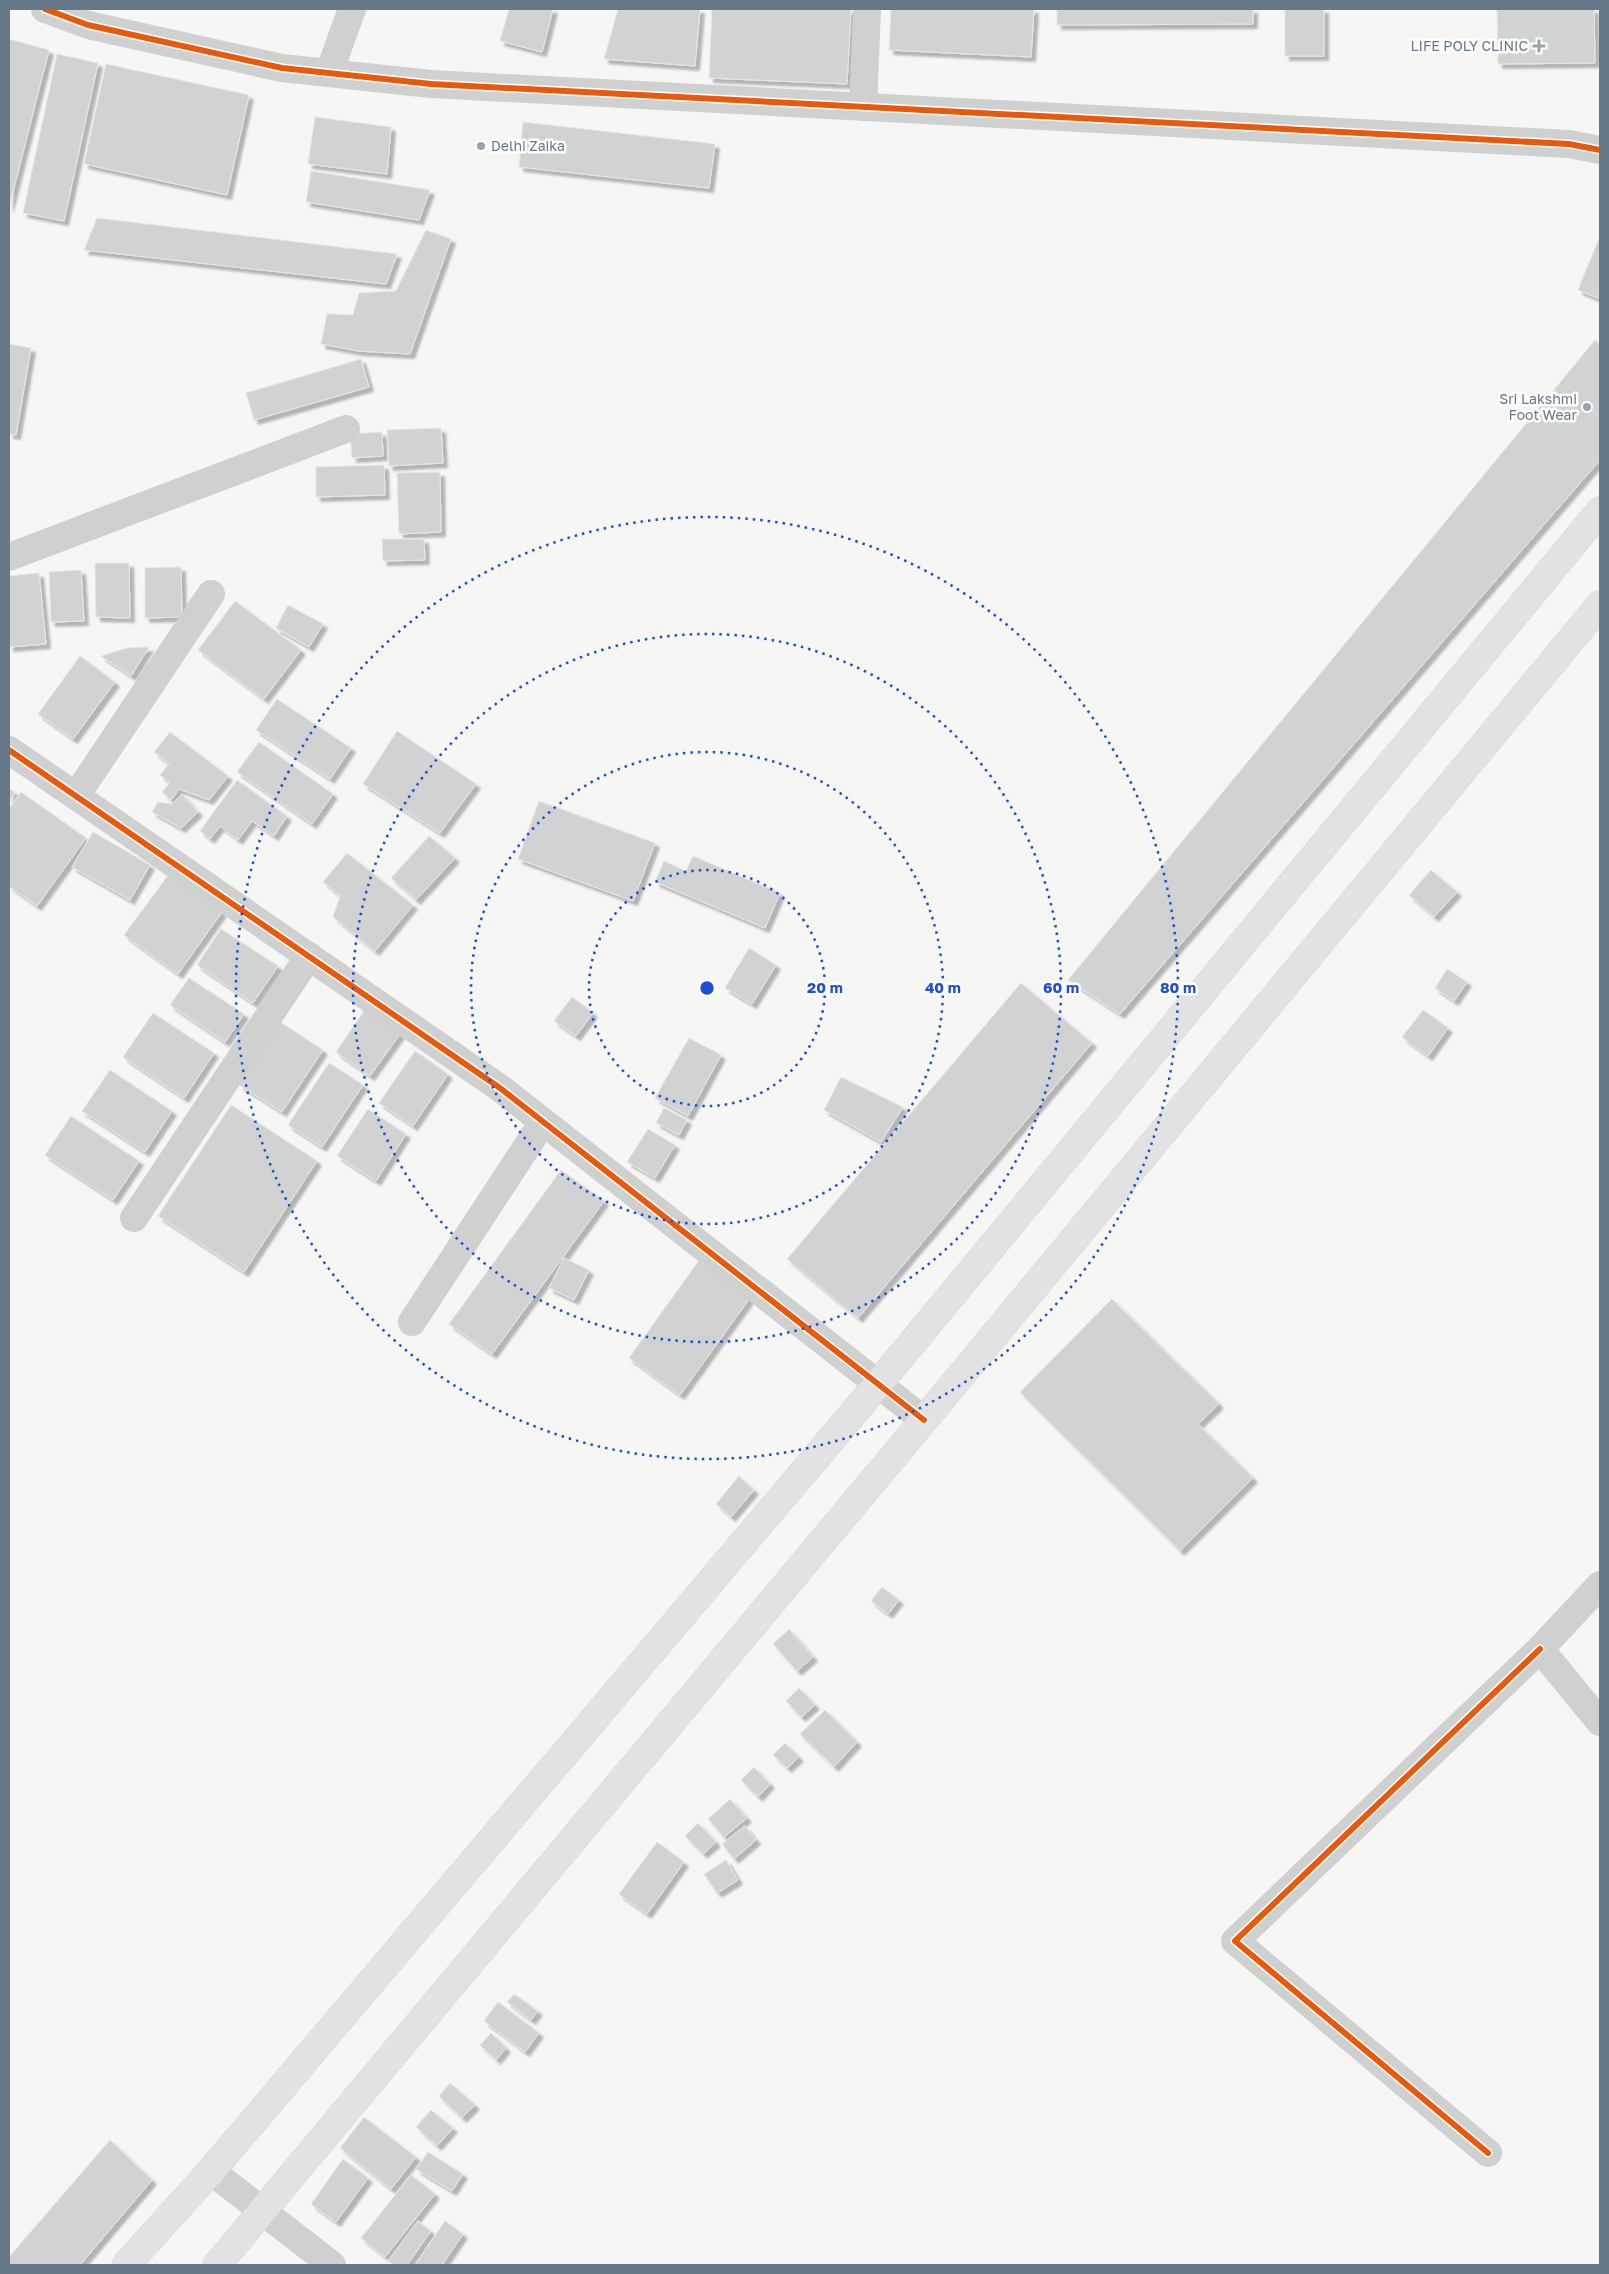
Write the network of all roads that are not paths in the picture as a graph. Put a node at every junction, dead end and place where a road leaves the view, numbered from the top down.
1 (45, 9) edge
2 (352, 9) edge
3 (867, 9) edge
4 (329, 73) junction
5 (863, 107) junction
6 (1600, 150) edge
7 (346, 429) dead end
8 (1600, 512) edge
9 (9, 557) edge
10 (211, 594) dead end
11 (1600, 605) edge
12 (9, 750) edge
13 (76, 796) junction
14 (309, 956) junction
15 (543, 1122) junction
16 (134, 1218) dead end
17 (412, 1322) dead end
18 (879, 1384) junction
19 (924, 1420) junction
20 (1600, 1585) edge
21 (1540, 1649) junction
22 (1600, 1722) edge
23 (1488, 2154) dead end
24 (211, 2171) junction
25 (264, 2211) junction
26 (126, 2265) edge
27 (217, 2265) edge
28 (332, 2265) edge

1 - 4 street
2 - 4 street
3 - 5 street
4 - 5 street
5 - 6 street
7 - 9 street
8 - 18 main road
10 - 13 street
11 - 19 main road
12 - 13 street
13 - 14 street
14 - 15 street
14 - 16 street
15 - 17 street
15 - 18 street
18 - 19 street
18 - 24 main road
19 - 25 main road
20 - 21 street
21 - 22 street
21 - 23 street
24 - 25 street
24 - 26 main road
25 - 27 main road
25 - 28 street

